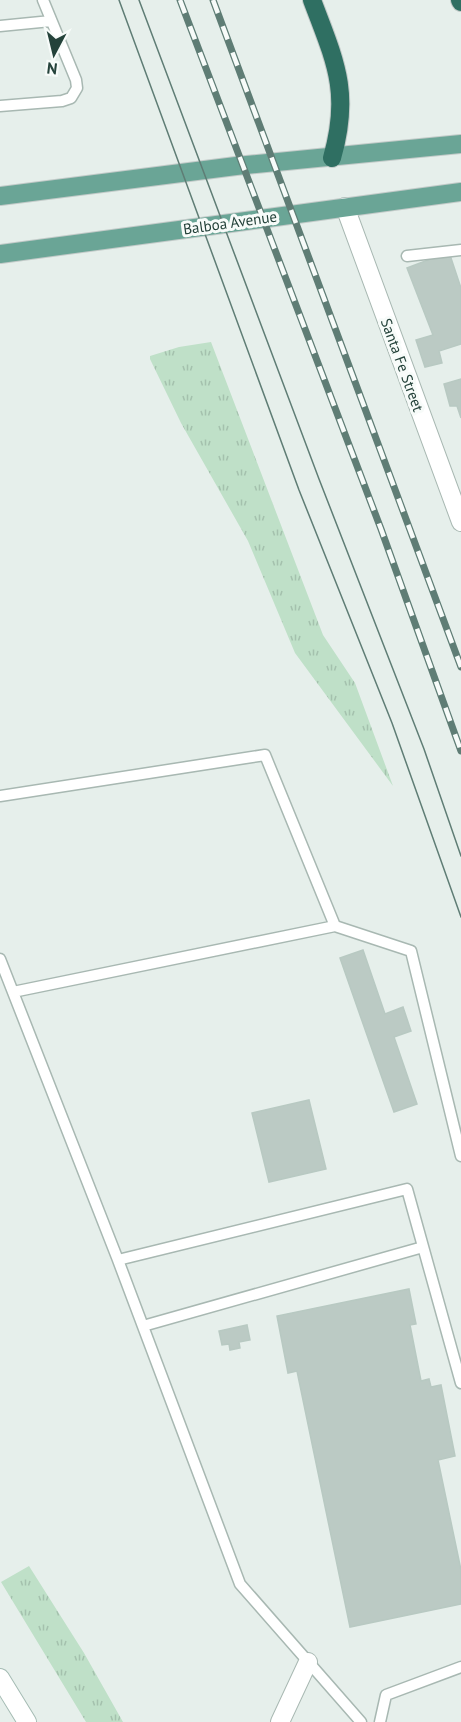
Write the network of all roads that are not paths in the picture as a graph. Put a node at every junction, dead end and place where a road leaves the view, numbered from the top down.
1 (43, 0) edge
2 (312, 0) edge
3 (51, 21) junction
4 (0, 26) edge
5 (0, 106) edge
6 (461, 144) edge
7 (332, 158) junction
8 (461, 192) edge
9 (0, 196) edge
10 (345, 207) junction
11 (461, 249) edge
12 (0, 254) edge
13 (407, 256) dead end
14 (461, 522) edge
15 (0, 796) edge
16 (336, 926) junction
17 (0, 959) edge
18 (13, 992) junction
19 (461, 1156) edge
20 (423, 1247) junction
21 (118, 1260) junction
22 (143, 1326) junction
23 (461, 1383) edge
24 (308, 1662) junction
25 (461, 1666) edge
26 (0, 1678) edge
27 (27, 1722) edge
28 (280, 1722) edge
29 (361, 1722) edge
30 (380, 1722) edge

1 - 3 lane
2 - 7 highway
3 - 4 lane
3 - 5 lane
6 - 7 main road
7 - 9 main road
8 - 10 main road, Balboa Avenue
10 - 12 main road, Balboa Avenue
10 - 14 street, Santa Fe Street
11 - 13 lane
15 - 16 lane
16 - 18 lane
16 - 19 lane
17 - 18 lane
18 - 21 lane
20 - 21 lane
20 - 22 lane
20 - 23 lane
21 - 22 lane
22 - 24 lane
24 - 28 street
24 - 29 lane
25 - 30 lane
26 - 27 street

